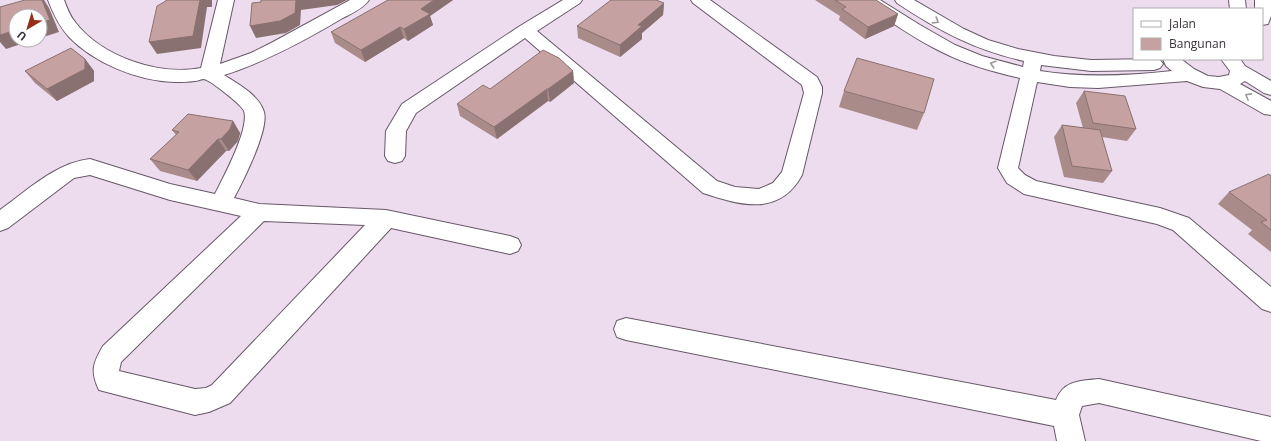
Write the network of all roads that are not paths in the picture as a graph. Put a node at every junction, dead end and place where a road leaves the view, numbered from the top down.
1 (56, 0) edge
2 (226, 0) edge
3 (361, 0) edge
4 (574, 0) edge
5 (699, 0) edge
6 (869, 0) edge
7 (903, 0) edge
8 (1263, 0) edge
9 (1263, 14) edge
10 (526, 30) junction
11 (1172, 61) edge
12 (1233, 62) edge
13 (1032, 66) junction
14 (209, 74) junction
15 (1189, 76) junction
16 (1225, 84) junction
17 (1271, 89) edge
18 (1271, 109) edge
19 (395, 156) dead end
20 (220, 204) junction
21 (259, 212) junction
22 (386, 218) junction
23 (0, 222) edge
24 (510, 245) dead end
25 (1271, 302) edge
26 (626, 329) dead end
27 (1066, 415) junction
28 (1271, 430) edge
29 (1071, 441) edge

1 - 14 street
2 - 14 street
3 - 14 street
4 - 10 street
5 - 10 street
13 -> 6 street
7 -> 13 street
8 - 9 street
10 - 19 street
11 - 13 street
11 - 15 street
12 - 16 street
12 - 17 street
13 - 15 street
13 - 25 street
14 - 20 street
15 - 16 street
18 -> 16 street
20 - 21 street
20 - 23 street
21 - 22 street
21 - 22 street
22 - 24 street
26 - 27 street
27 - 28 street
27 - 29 street

